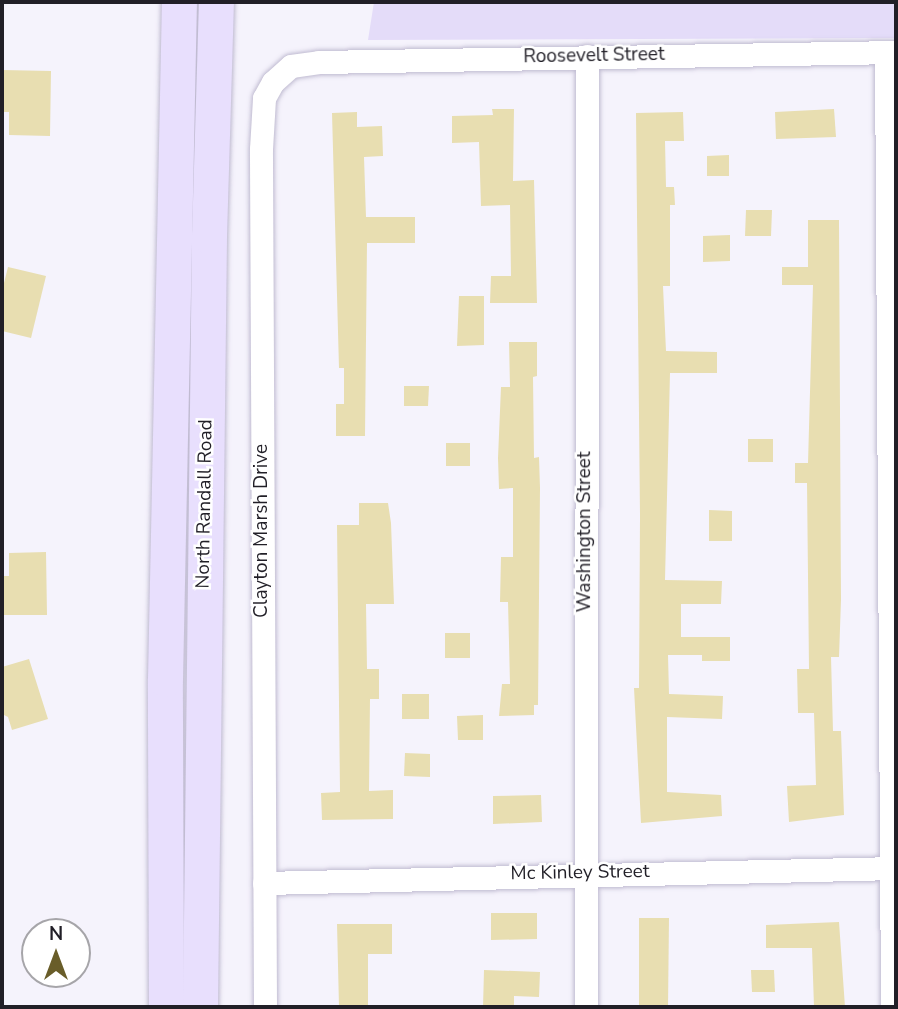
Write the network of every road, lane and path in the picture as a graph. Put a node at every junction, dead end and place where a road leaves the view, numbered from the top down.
1 (179, 2) edge
2 (216, 2) edge
3 (891, 52) edge
4 (587, 56) junction
5 (291, 66) joint
6 (894, 868) edge
7 (584, 873) junction
8 (264, 883) junction
9 (166, 1007) edge
10 (200, 1007) edge
11 (265, 1007) edge
12 (586, 1007) edge
13 (892, 1007) edge

1 - 9 main road, North Randall Road
2 - 10 main road, North Randall Road
3 - 4 street, Roosevelt Street
3 - 6 street
4 - 5 street, Roosevelt Street
4 - 7 street, Washington Street
5 - 8 street, Clayton Marsh Drive
6 - 7 street, Mc Kinley Street
6 - 13 street
7 - 8 street, Mc Kinley Street
7 - 12 street, Washington Street
8 - 11 street, Clayton Marsh Drive

